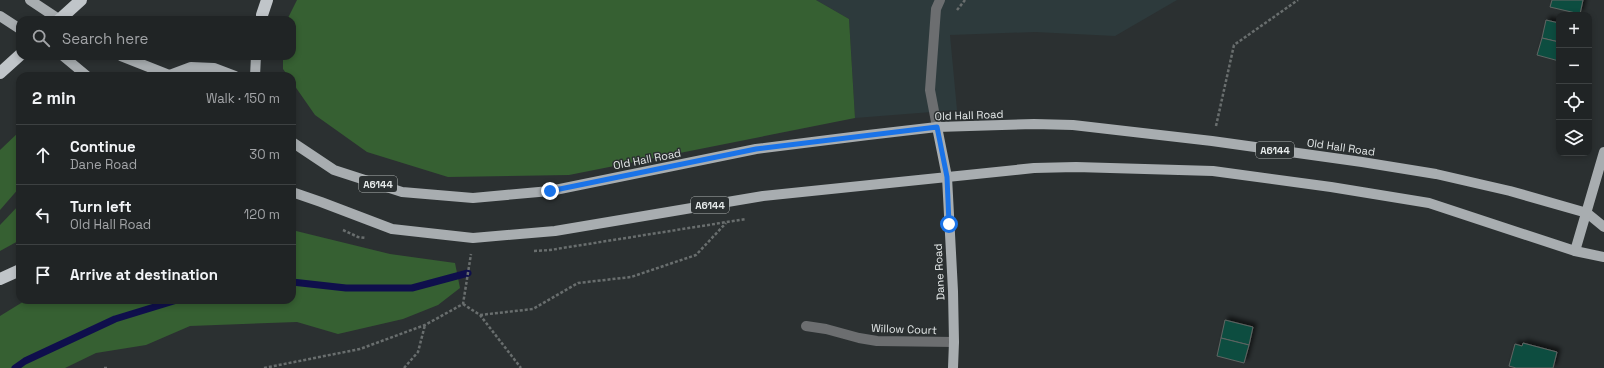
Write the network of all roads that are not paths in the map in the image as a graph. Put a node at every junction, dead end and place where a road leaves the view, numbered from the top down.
1 (30, 0) edge
2 (81, 0) edge
3 (267, 0) edge
4 (940, 0) edge
5 (0, 16) edge
6 (53, 16) edge
7 (63, 16) edge
8 (261, 16) edge
9 (16, 26) edge
10 (16, 59) edge
11 (68, 60) edge
12 (131, 60) edge
13 (256, 60) edge
14 (82, 72) edge
15 (161, 72) edge
16 (177, 72) edge
17 (224, 72) edge
18 (255, 72) edge
19 (0, 73) edge
20 (937, 127) junction
21 (296, 145) edge
22 (1604, 152) edge
23 (947, 177) junction
24 (296, 193) edge
25 (1587, 213) junction
26 (1604, 226) edge
27 (1575, 251) junction
28 (1604, 257) edge
29 (16, 272) edge
30 (0, 279) edge
31 (806, 326) dead end
32 (954, 342) junction
33 (953, 368) edge

1 - 6 main road
2 - 7 highway, bridge
3 - 8 highway
4 - 20 street
5 - 9 main road
10 - 19 highway
11 - 14 main road
12 - 15 main road
13 - 18 main road
16 - 17 main road
20 - 21 main road, Old Hall Road / A6144
20 - 23 main road, Dane Road
20 - 25 main road, Old Hall Road / A6144
22 - 25 main road
23 - 24 main road, A6144
23 - 27 main road, A6144
23 - 32 main road, Dane Road
25 - 26 main road, Old Hall Road / A6144
25 - 27 main road
27 - 28 main road, A6144
29 - 30 highway
31 - 32 street, Willow Court
32 - 33 main road, Dane Road

